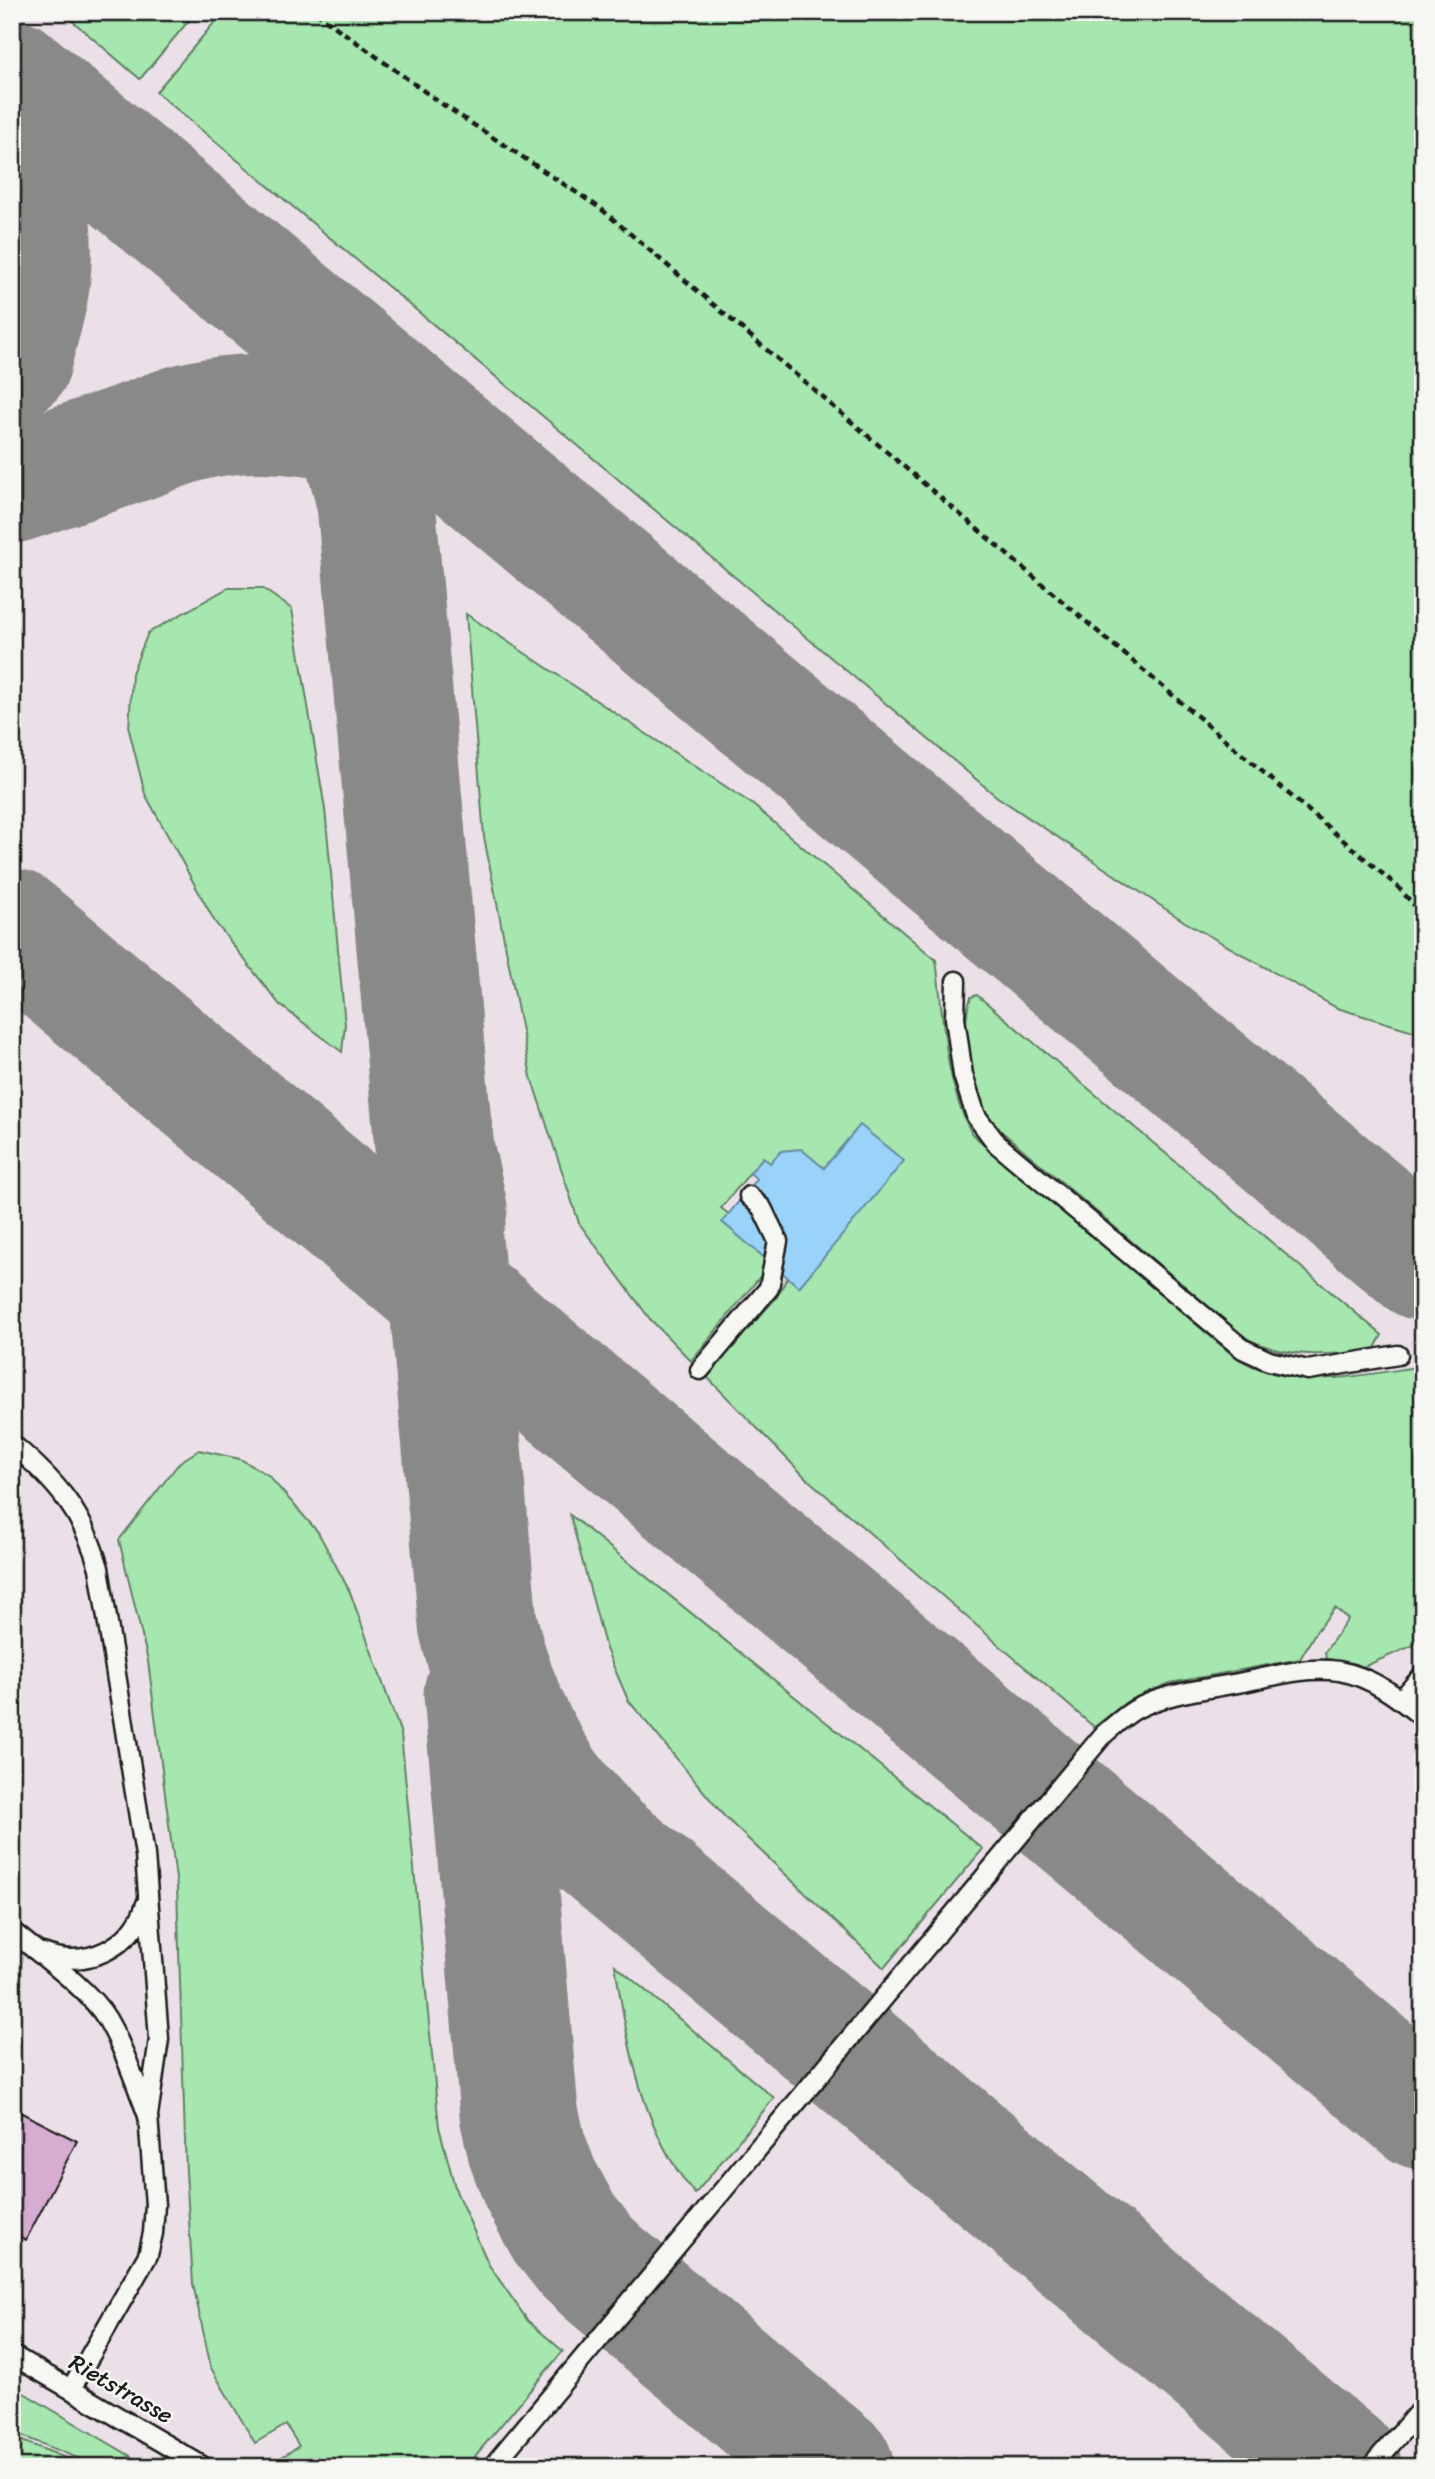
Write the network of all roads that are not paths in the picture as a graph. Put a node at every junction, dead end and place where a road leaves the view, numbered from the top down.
1 (956, 981) dead end
2 (749, 1196) dead end
3 (1398, 1355) dead end
4 (700, 1370) dead end
5 (12, 1444) edge
6 (1423, 1675) edge
7 (1401, 1700) junction
8 (1423, 1718) edge
9 (148, 1898) junction
10 (12, 1931) edge
11 (33, 1949) junction
12 (148, 2116) junction
13 (12, 2355) edge
14 (71, 2389) junction
15 (1423, 2407) edge
16 (204, 2467) edge
17 (492, 2467) edge
18 (1371, 2467) edge

1 - 3 lane
2 - 4 lane
5 - 9 lane
6 - 7 lane
7 - 8 lane
7 - 17 lane
9 - 11 lane
9 - 12 lane
10 - 11 lane
11 - 12 lane
12 - 14 lane
13 - 14 lane, Rietstrasse
14 - 16 lane, Rietstrasse
15 - 18 lane

